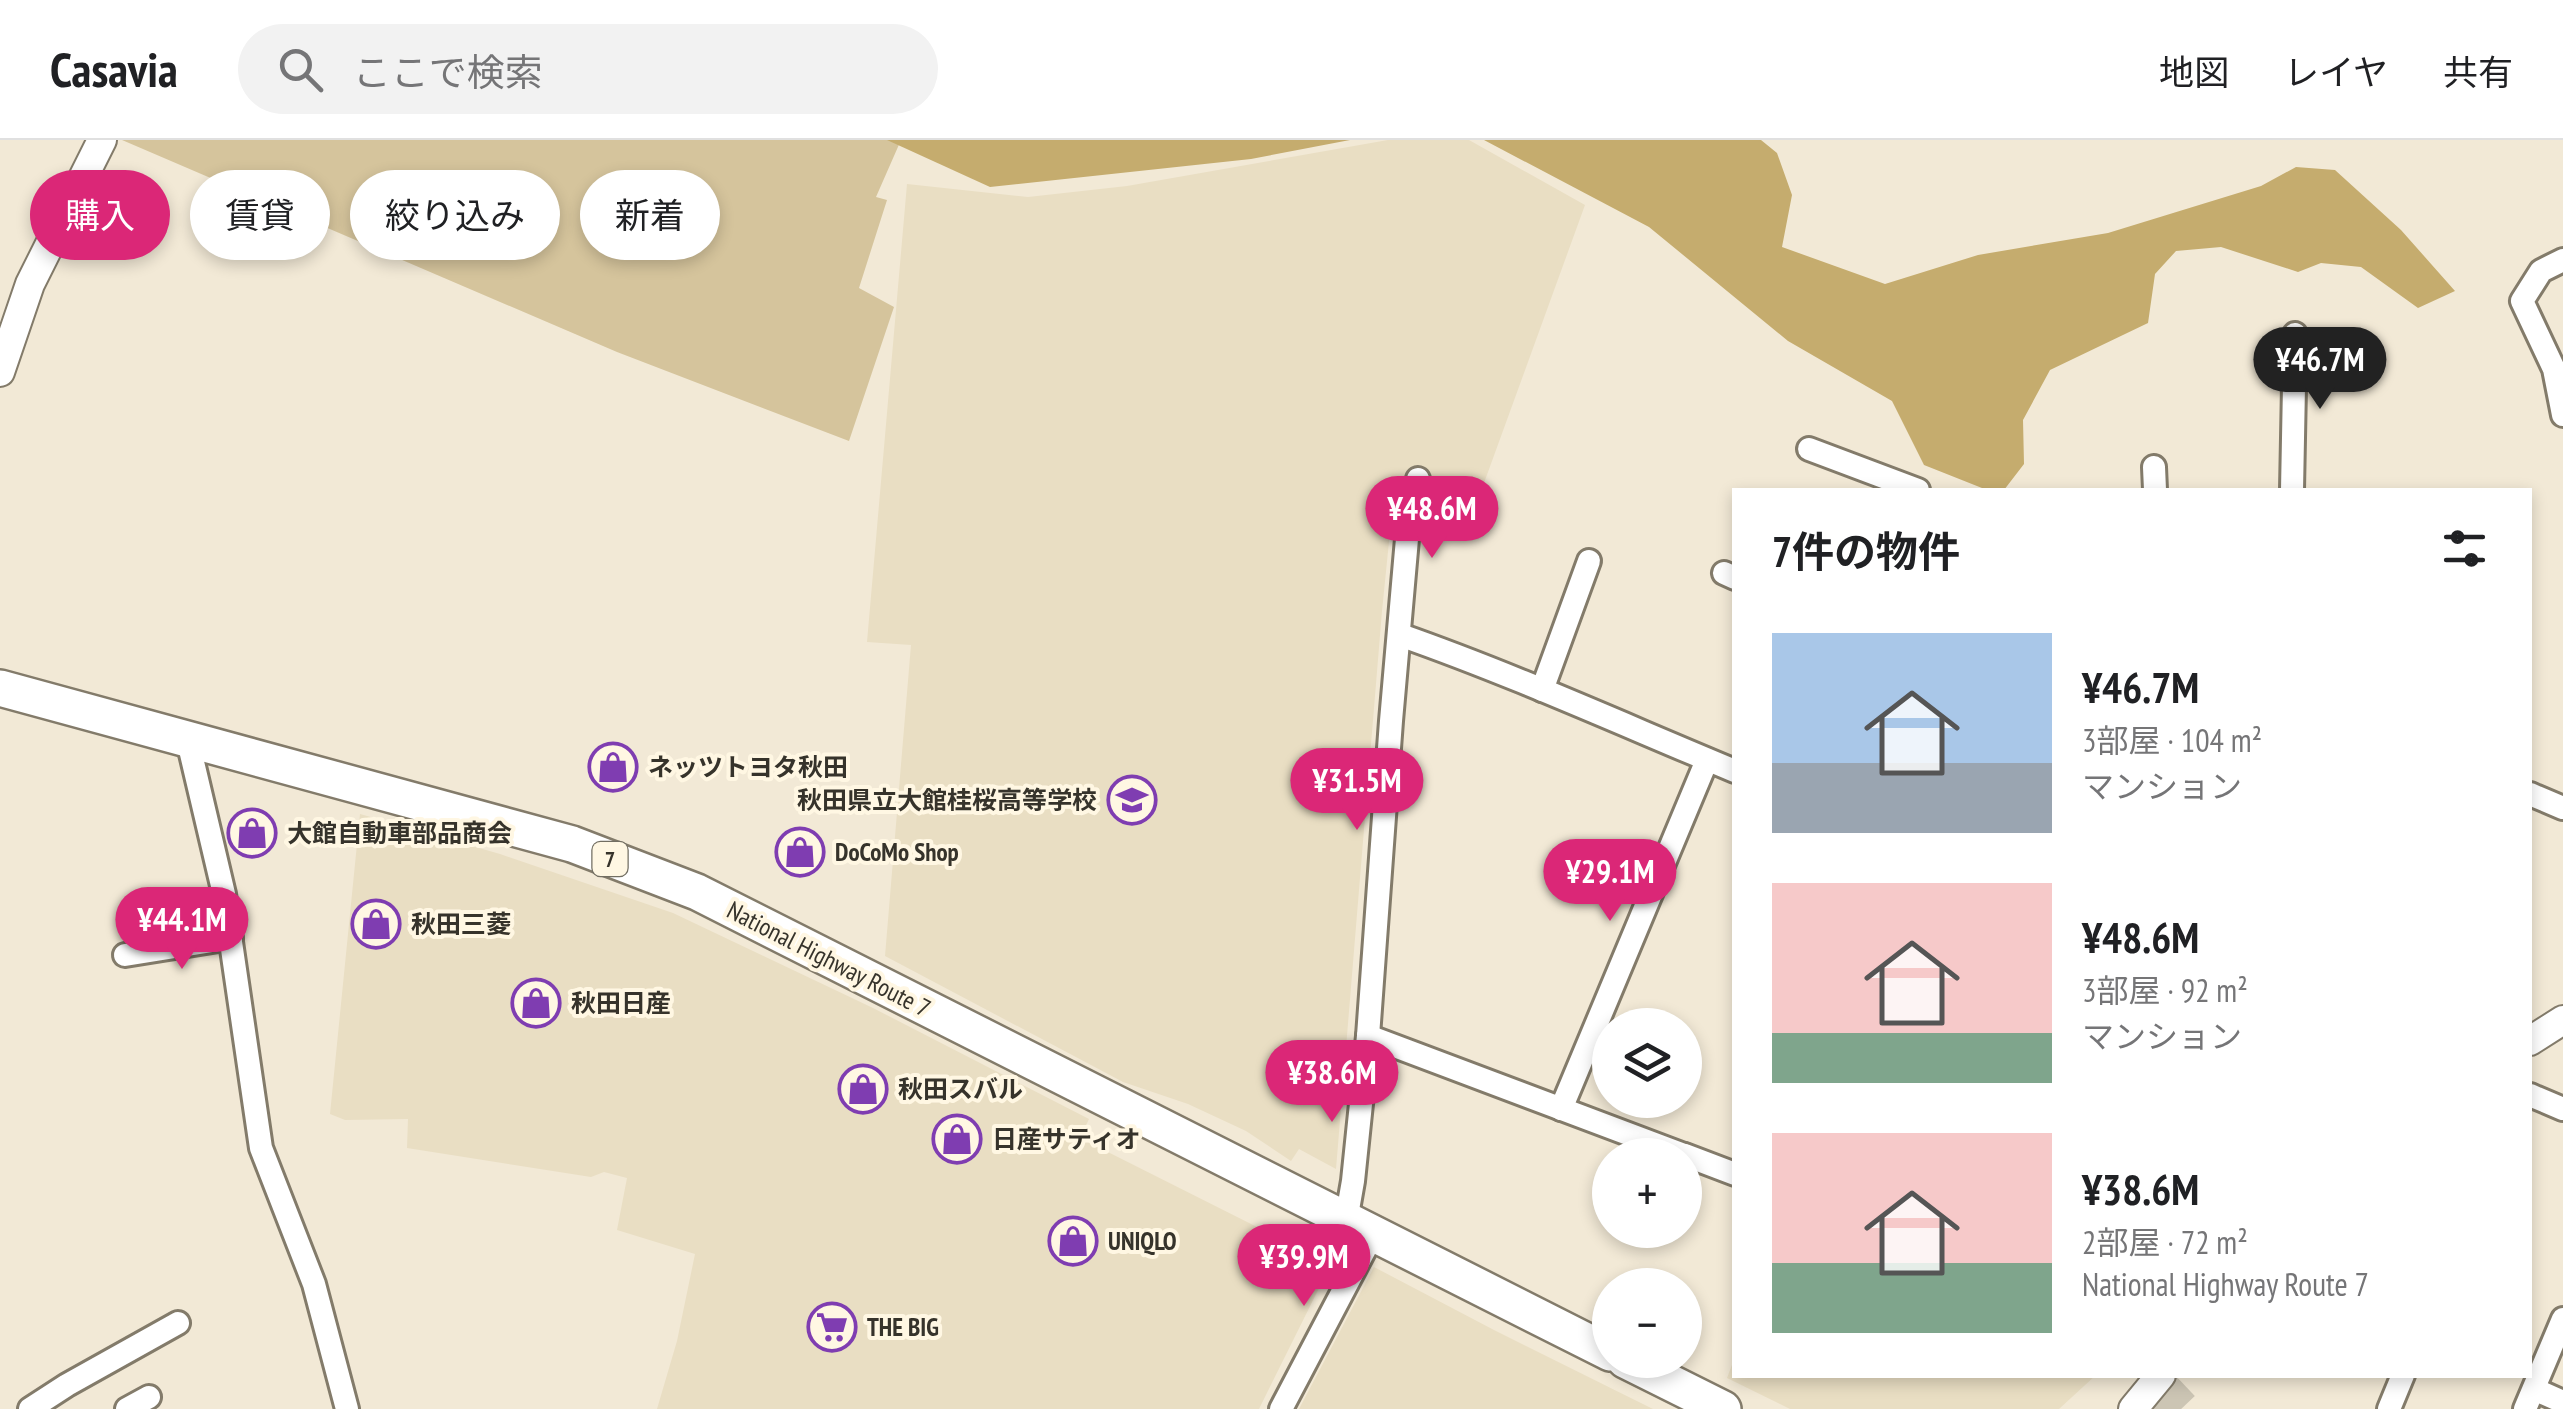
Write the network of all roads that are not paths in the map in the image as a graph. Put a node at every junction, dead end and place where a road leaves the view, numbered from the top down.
1 (102, 140) edge
2 (2563, 260) edge
3 (2295, 334) dead end
4 (0, 372) edge
5 (2563, 415) edge
6 (1809, 449) dead end
7 (1418, 479) dead end
8 (1913, 488) edge
9 (2292, 488) edge
10 (1589, 561) dead end
11 (1400, 636) junction
12 (0, 688) edge
13 (1542, 690) junction
14 (188, 740) junction
15 (1707, 760) junction
16 (1732, 770) edge
17 (2532, 795) edge
18 (2563, 808) edge
19 (231, 938) junction
20 (125, 955) dead end
21 (2563, 1020) edge
22 (1368, 1036) junction
23 (2532, 1040) edge
24 (2532, 1097) edge
25 (1561, 1109) junction
26 (2563, 1109) edge
27 (1639, 1138) edge
28 (1702, 1161) edge
29 (1732, 1173) edge
30 (1359, 1228) junction
31 (2563, 1320) edge
32 (178, 1323) dead end
33 (1592, 1344) edge
34 (1660, 1378) edge
35 (2159, 1378) edge
36 (2402, 1378) edge
37 (149, 1396) dead end
38 (2530, 1399) edge
39 (2563, 1402) edge
40 (30, 1409) edge
41 (127, 1409) edge
42 (347, 1409) edge
43 (1281, 1409) edge
44 (1723, 1409) edge
45 (2133, 1409) edge
46 (2389, 1409) edge

1 - 4 street
2 - 5 street
3 - 9 street
6 - 8 street
7 - 11 street
10 - 13 street
11 - 13 street
11 - 22 street
12 - 14 highway, National Highway Route 7 / 7
13 - 15 street
14 - 19 street
14 - 30 highway, National Highway Route 7 / 7
15 - 16 street
15 - 25 street
17 - 18 street
19 - 20 street
19 - 42 street
21 - 23 street
22 - 25 street
22 - 30 street
24 - 26 street
25 - 27 street
28 - 29 street
30 - 33 highway, National Highway Route 7 / 7
30 - 43 street
31 - 38 street
32 - 40 street
34 - 44 highway
35 - 45 street
36 - 46 street
37 - 41 street
38 - 39 street

